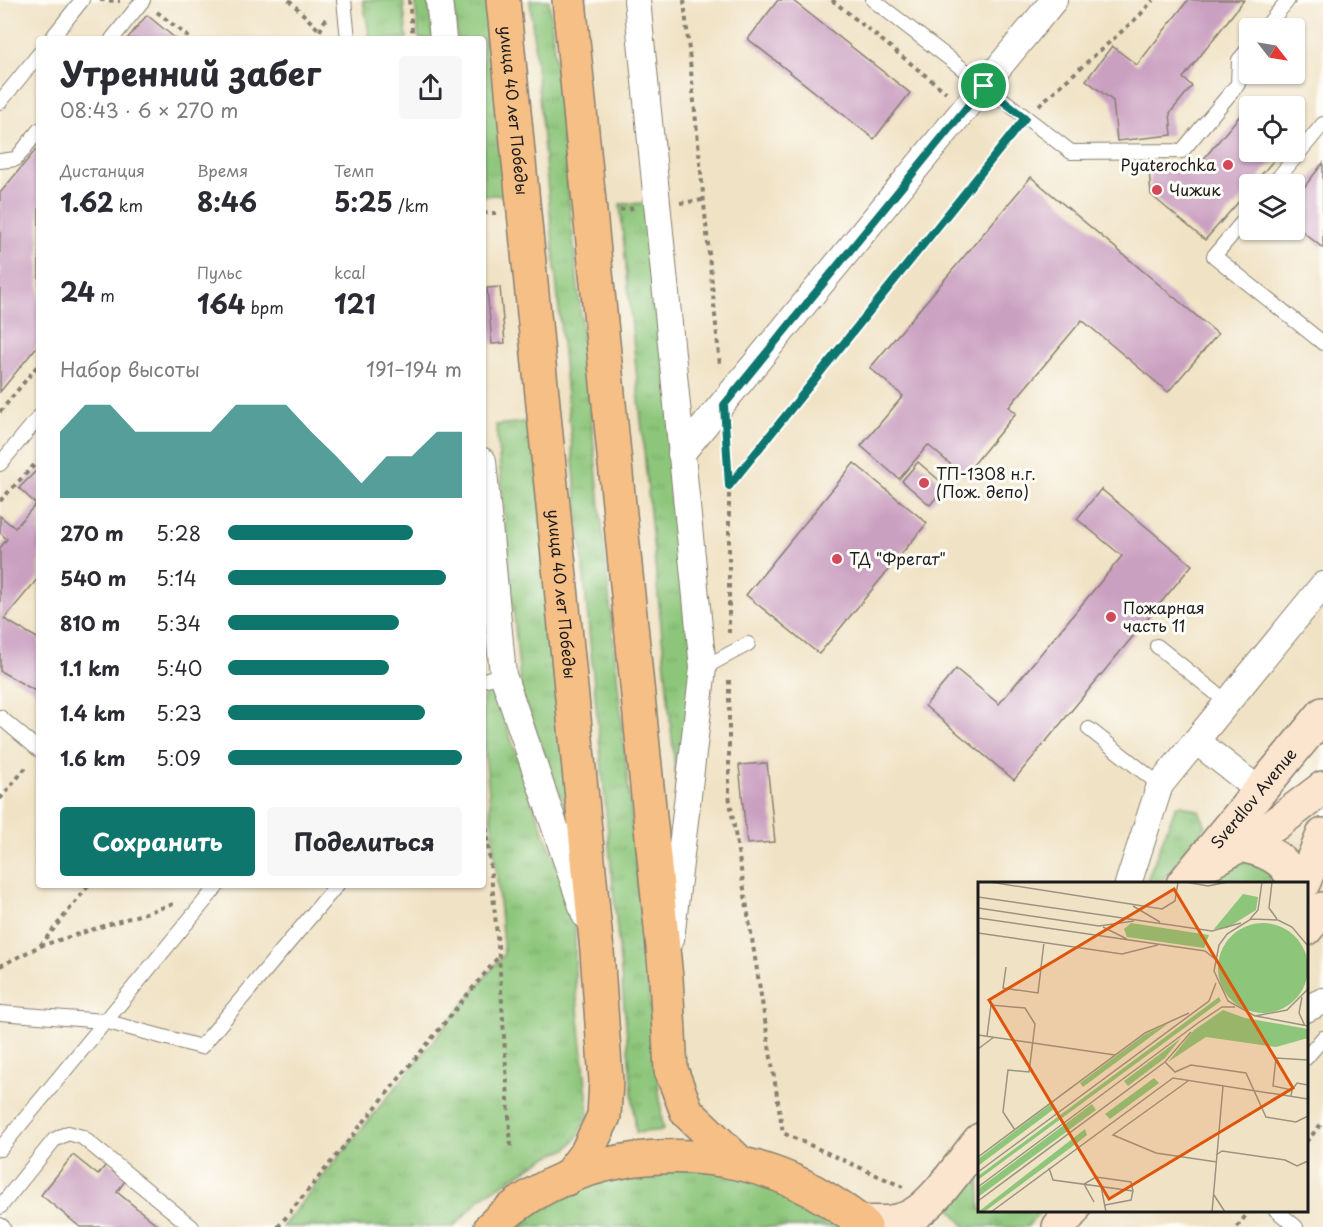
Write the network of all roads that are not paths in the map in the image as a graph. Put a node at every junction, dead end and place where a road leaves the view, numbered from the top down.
1 (82, 0) edge
2 (143, 0) edge
3 (344, 0) edge
4 (439, 0) edge
5 (503, 0) edge
6 (569, 0) edge
7 (637, 0) edge
8 (873, 0) edge
9 (1054, 0) edge
10 (1288, 0) edge
11 (1273, 18) edge
12 (53, 36) edge
13 (114, 36) edge
14 (348, 36) edge
15 (443, 36) edge
16 (36, 58) edge
17 (1239, 60) edge
18 (984, 86) junction
19 (0, 102) edge
20 (1323, 124) edge
21 (36, 134) edge
22 (0, 161) edge
23 (1281, 174) edge
24 (1239, 226) edge
25 (1323, 343) edge
26 (36, 421) edge
27 (681, 454) junction
28 (0, 464) edge
29 (486, 526) edge
30 (1323, 585) edge
31 (748, 644) dead end
32 (1157, 646) dead end
33 (703, 668) junction
34 (493, 677) edge
35 (1227, 702) junction
36 (1323, 714) edge
37 (0, 717) edge
38 (1089, 729) dead end
39 (1196, 741) junction
40 (36, 754) edge
41 (1160, 785) junction
42 (1323, 788) edge
43 (1260, 791) junction
44 (1323, 835) edge
45 (1238, 845) junction
46 (1129, 882) edge
47 (1187, 882) edge
48 (1187, 882) edge
49 (1294, 882) edge
50 (1304, 882) edge
51 (210, 888) edge
52 (334, 888) edge
53 (1323, 909) edge
54 (1308, 927) edge
55 (597, 951) junction
56 (666, 978) junction
57 (1323, 1000) edge
58 (1308, 1009) edge
59 (0, 1013) edge
60 (104, 1021) junction
61 (1323, 1038) edge
62 (1308, 1056) edge
63 (978, 1142) edge
64 (0, 1149) edge
65 (739, 1162) junction
66 (566, 1179) junction
67 (0, 1207) edge
68 (1071, 1212) edge
69 (1278, 1212) edge
70 (863, 1225) edge
71 (192, 1227) edge
72 (491, 1227) edge
73 (1059, 1227) edge
74 (1296, 1227) edge

1 - 12 lane
2 - 13 lane
3 - 14 lane
4 - 15 street
5 - 55 main road, улица 40 лет Победы
6 - 56 main road
7 - 27 street
8 - 18 lane
9 - 18 street
10 - 11 lane
16 - 19 lane
17 - 18 lane
18 - 27 street
20 - 23 lane
21 - 22 lane
24 - 25 lane
26 - 28 lane
27 - 33 street
29 - 34 street
30 - 35 street
31 - 33 lane
32 - 35 lane
33 - 56 street
34 - 55 street
35 - 39 street
36 - 43 main road, Sverdlov Avenue
37 - 40 lane
38 - 41 lane
39 - 41 street
39 - 43 street
41 - 46 street
42 - 45 main road
43 - 47 main road, Sverdlov Avenue
44 - 50 main road
45 - 48 main road
45 - 49 main road
51 - 60 lane
52 - 60 lane
53 - 54 main road
55 - 66 main road, улица 40 лет Победы
56 - 65 main road
57 - 58 street
59 - 60 lane
60 - 64 lane
61 - 62 lane
63 - 70 main road
65 - 66 main road
65 - 70 main road
66 - 72 main road
67 - 71 lane
68 - 73 main road
69 - 74 lane

